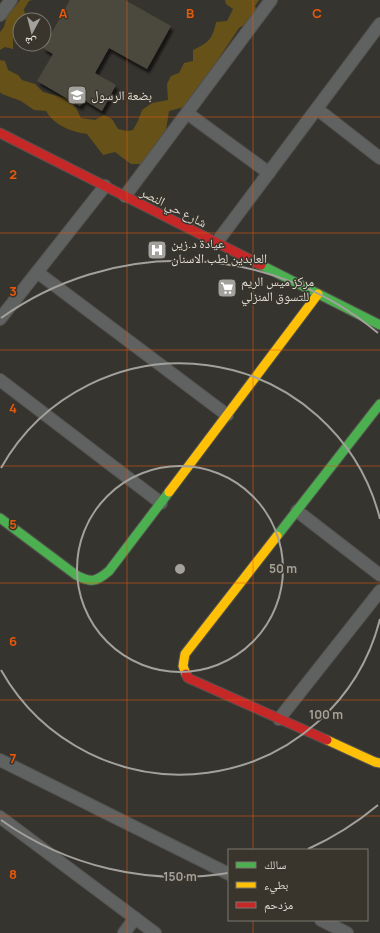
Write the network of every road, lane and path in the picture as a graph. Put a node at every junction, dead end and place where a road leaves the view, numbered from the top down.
1 (11, 0) edge
2 (268, 1) edge
3 (0, 15) edge
4 (379, 26) edge
5 (316, 109) junction
6 (187, 112) junction
7 (0, 133) edge
8 (380, 158) edge
9 (269, 173) junction
10 (105, 186) junction
11 (125, 196) junction
12 (217, 242) junction
13 (37, 272) junction
14 (318, 294) junction
15 (0, 320) edge
16 (380, 325) edge
17 (0, 380) edge
18 (380, 404) edge
19 (227, 415) junction
20 (161, 503) junction
21 (297, 510) junction
22 (0, 518) edge
23 (380, 575) edge
24 (380, 591) edge
25 (279, 719) junction
26 (0, 760) edge
27 (380, 763) edge
28 (0, 817) edge
29 (228, 874) edge
30 (135, 918) junction
31 (323, 921) edge
32 (124, 933) edge
33 (156, 933) edge
34 (347, 933) edge

1 - 3 street
2 - 6 street
4 - 5 street
5 - 8 street
5 - 9 street
6 - 9 street
6 - 11 street
7 - 10 street, شارع حي النصر
9 - 12 street
10 - 11 street, شارع حي النصر
10 - 13 street
11 - 12 street, شارع حي النصر
12 - 14 street, شارع حي النصر
13 - 15 street
13 - 19 street
14 - 16 street, شارع حي النصر
14 - 19 street
17 - 20 street
18 - 21 street
19 - 20 street
20 - 22 street
21 - 23 street
21 - 25 street
24 - 25 street
25 - 27 street
26 - 29 street
28 - 30 street
30 - 32 street
30 - 33 street
31 - 34 street

